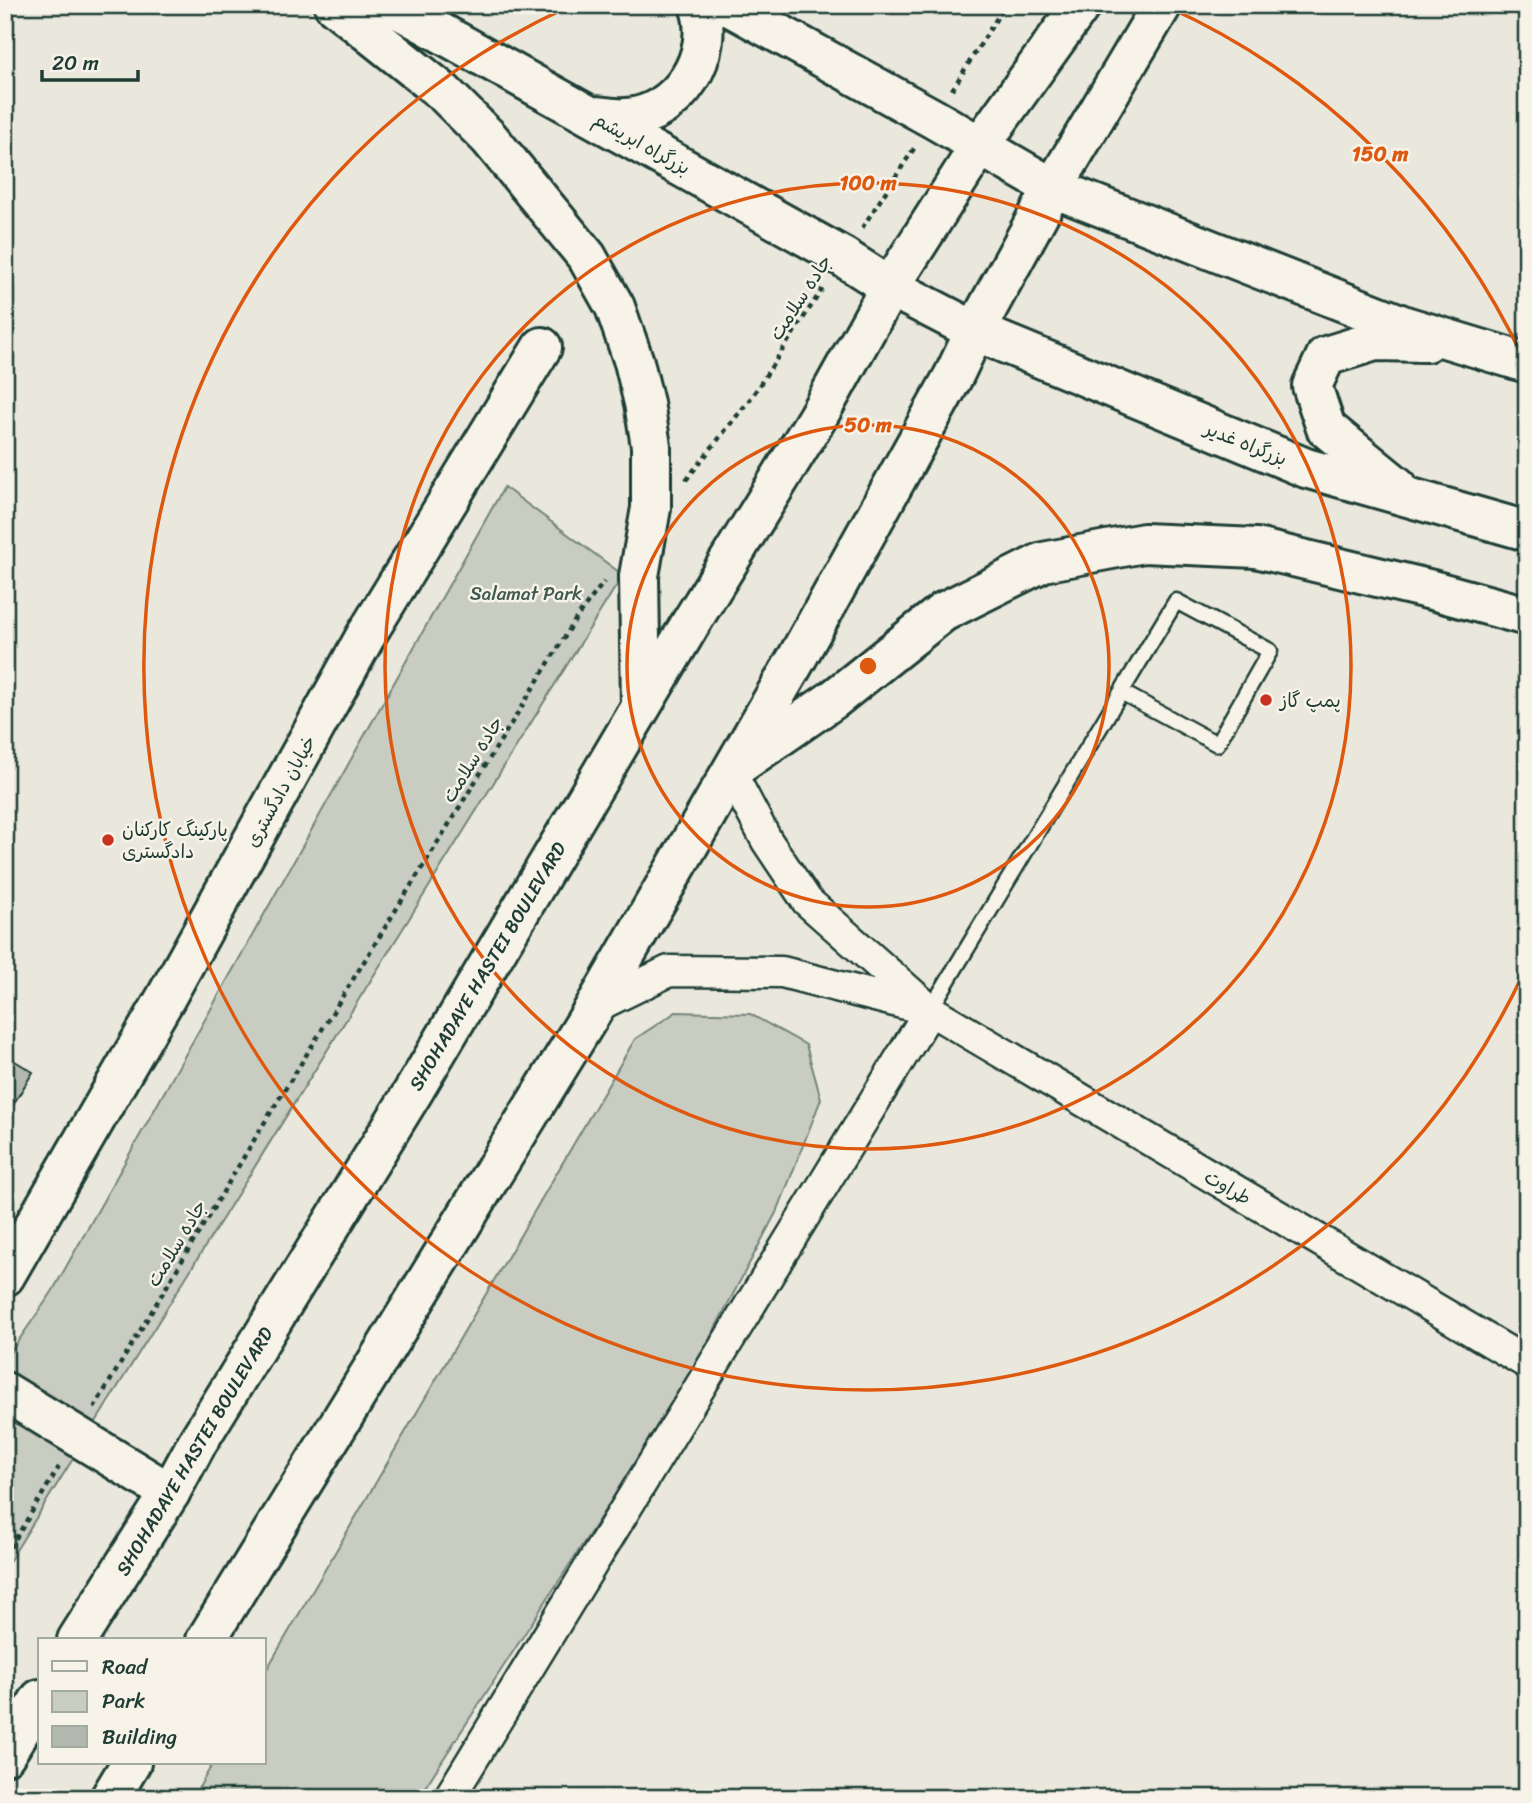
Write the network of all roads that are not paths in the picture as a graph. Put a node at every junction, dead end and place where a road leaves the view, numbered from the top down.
1 (334, 5) edge
2 (391, 5) edge
3 (699, 5) edge
4 (727, 5) edge
5 (1081, 5) edge
6 (1162, 5) edge
7 (593, 116) junction
8 (979, 147) junction
9 (1053, 188) junction
10 (890, 287) junction
11 (975, 331) junction
12 (1459, 342) junction
13 (542, 347) dead end
14 (1527, 363) edge
15 (1415, 499) junction
16 (1527, 531) edge
17 (1527, 616) edge
18 (1123, 693) junction
19 (642, 706) junction
20 (730, 771) junction
21 (595, 1007) junction
22 (930, 1010) junction
23 (5, 1276) edge
24 (1527, 1363) edge
25 (5, 1392) edge
26 (170, 1493) junction
27 (79, 1638) edge
28 (207, 1638) edge
29 (38, 1702) edge
30 (5, 1755) edge
31 (130, 1764) edge
32 (110, 1798) edge
33 (449, 1798) edge

1 - 19 main road
2 - 7 main road, بزرگراه ابریشم
3 - 7 main road
4 - 8 main road
5 - 8 main road, SHOHADAYE HASTEI BOULEVARD
6 - 9 main road
7 - 10 main road, بزرگراه ابریشم
8 - 9 main road
8 - 10 main road, SHOHADAYE HASTEI BOULEVARD
9 - 11 main road
9 - 12 main road
10 - 11 main road, بزرگراه غدیر
10 - 19 main road, SHOHADAYE HASTEI BOULEVARD
11 - 15 main road, بزرگراه غدیر
11 - 20 main road
12 - 14 main road
12 - 15 main road
13 - 23 main road, خیابان دادگستری
15 - 16 main road, بزرگراه غدیر
17 - 20 main road
18 - 18 lane
18 - 22 lane
19 - 26 main road, SHOHADAYE HASTEI BOULEVARD
20 - 21 main road
20 - 22 street
21 - 22 street
21 - 28 main road
22 - 24 street, طراوت
22 - 33 street
25 - 26 main road
26 - 27 main road, SHOHADAYE HASTEI BOULEVARD
29 - 30 main road
31 - 32 main road

